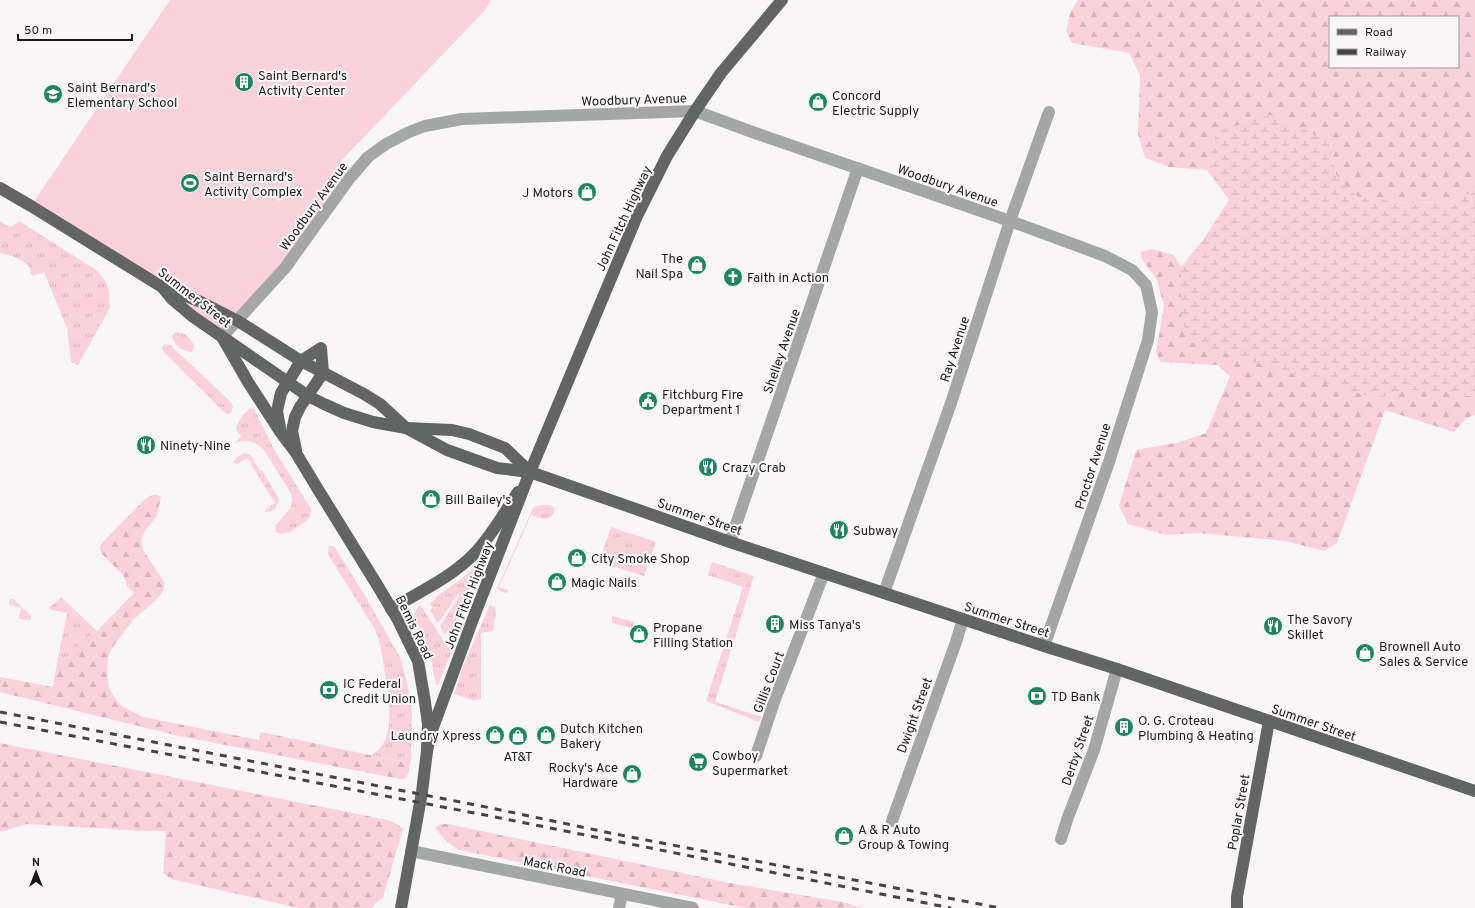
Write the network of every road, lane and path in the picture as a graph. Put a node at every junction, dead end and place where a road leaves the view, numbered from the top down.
1 (782, 0) edge
2 (695, 110) junction
3 (1049, 112) dead end
4 (858, 168) junction
5 (0, 188) edge
6 (1010, 221) junction
7 (162, 287) junction
8 (1148, 293) joint
9 (238, 321) junction
10 (222, 337) junction
11 (301, 361) junction
12 (323, 373) junction
13 (288, 382) junction
14 (308, 396) junction
15 (406, 428) junction
16 (281, 433) junction
17 (296, 453) junction
18 (530, 472) junction
19 (730, 542) junction
20 (824, 572) junction
21 (884, 593) junction
22 (391, 609) junction
23 (963, 619) junction
24 (1044, 646) junction
25 (1117, 669) junction
26 (1269, 721) junction
27 (427, 751) junction
28 (756, 756) dead end
29 (1475, 791) edge
30 (892, 821) dead end
31 (1060, 839) dead end
32 (411, 851) junction
33 (622, 894) junction
34 (401, 908) edge
35 (619, 908) edge
36 (693, 908) edge
37 (1237, 908) edge

1 - 2 main road, John Fitch Highway
2 - 4 street, Woodbury Avenue
2 - 9 street, Woodbury Avenue
2 - 18 main road, John Fitch Highway
3 - 6 street, Ray Avenue
4 - 6 street, Woodbury Avenue
4 - 19 street, Shelley Avenue
5 - 7 main road, Summer Street
6 - 8 street, Woodbury Avenue
6 - 21 street, Ray Avenue
7 - 9 main road
7 - 10 main road, Summer Street
8 - 24 street, Proctor Avenue
9 - 10 street, Woodbury Avenue
9 - 11 main road
10 - 13 main road, Summer Street
10 - 16 main road, Bemis Road
11 - 12 main road
11 - 12 main road
11 - 13 main road
12 - 14 main road, Bemis Road
12 - 15 main road
13 - 14 main road, Summer Street
13 - 16 main road
14 - 15 main road, Summer Street
14 - 17 main road, Bemis Road
15 - 18 main road, Summer Street
15 - 18 main road, Summer Street
16 - 17 main road, Bemis Road
17 - 22 main road, Bemis Road
18 - 19 main road, Summer Street
18 - 22 main road, John Fitch Highway
18 - 27 main road, John Fitch Highway
19 - 20 main road, Summer Street
20 - 21 main road, Summer Street
20 - 28 street, Gillis Court
21 - 23 main road, Summer Street
22 - 27 main road, Bemis Road
23 - 24 main road, Summer Street
23 - 30 street, Dwight Street
24 - 25 main road, Summer Street
25 - 26 main road, Summer Street
25 - 31 street, Derby Street
26 - 29 main road, Summer Street
26 - 37 main road, Poplar Street
27 - 32 main road, Bemis Road
32 - 33 street, Mack Road
32 - 34 main road, Bemis Road
33 - 35 street
33 - 36 street, Mack Road

